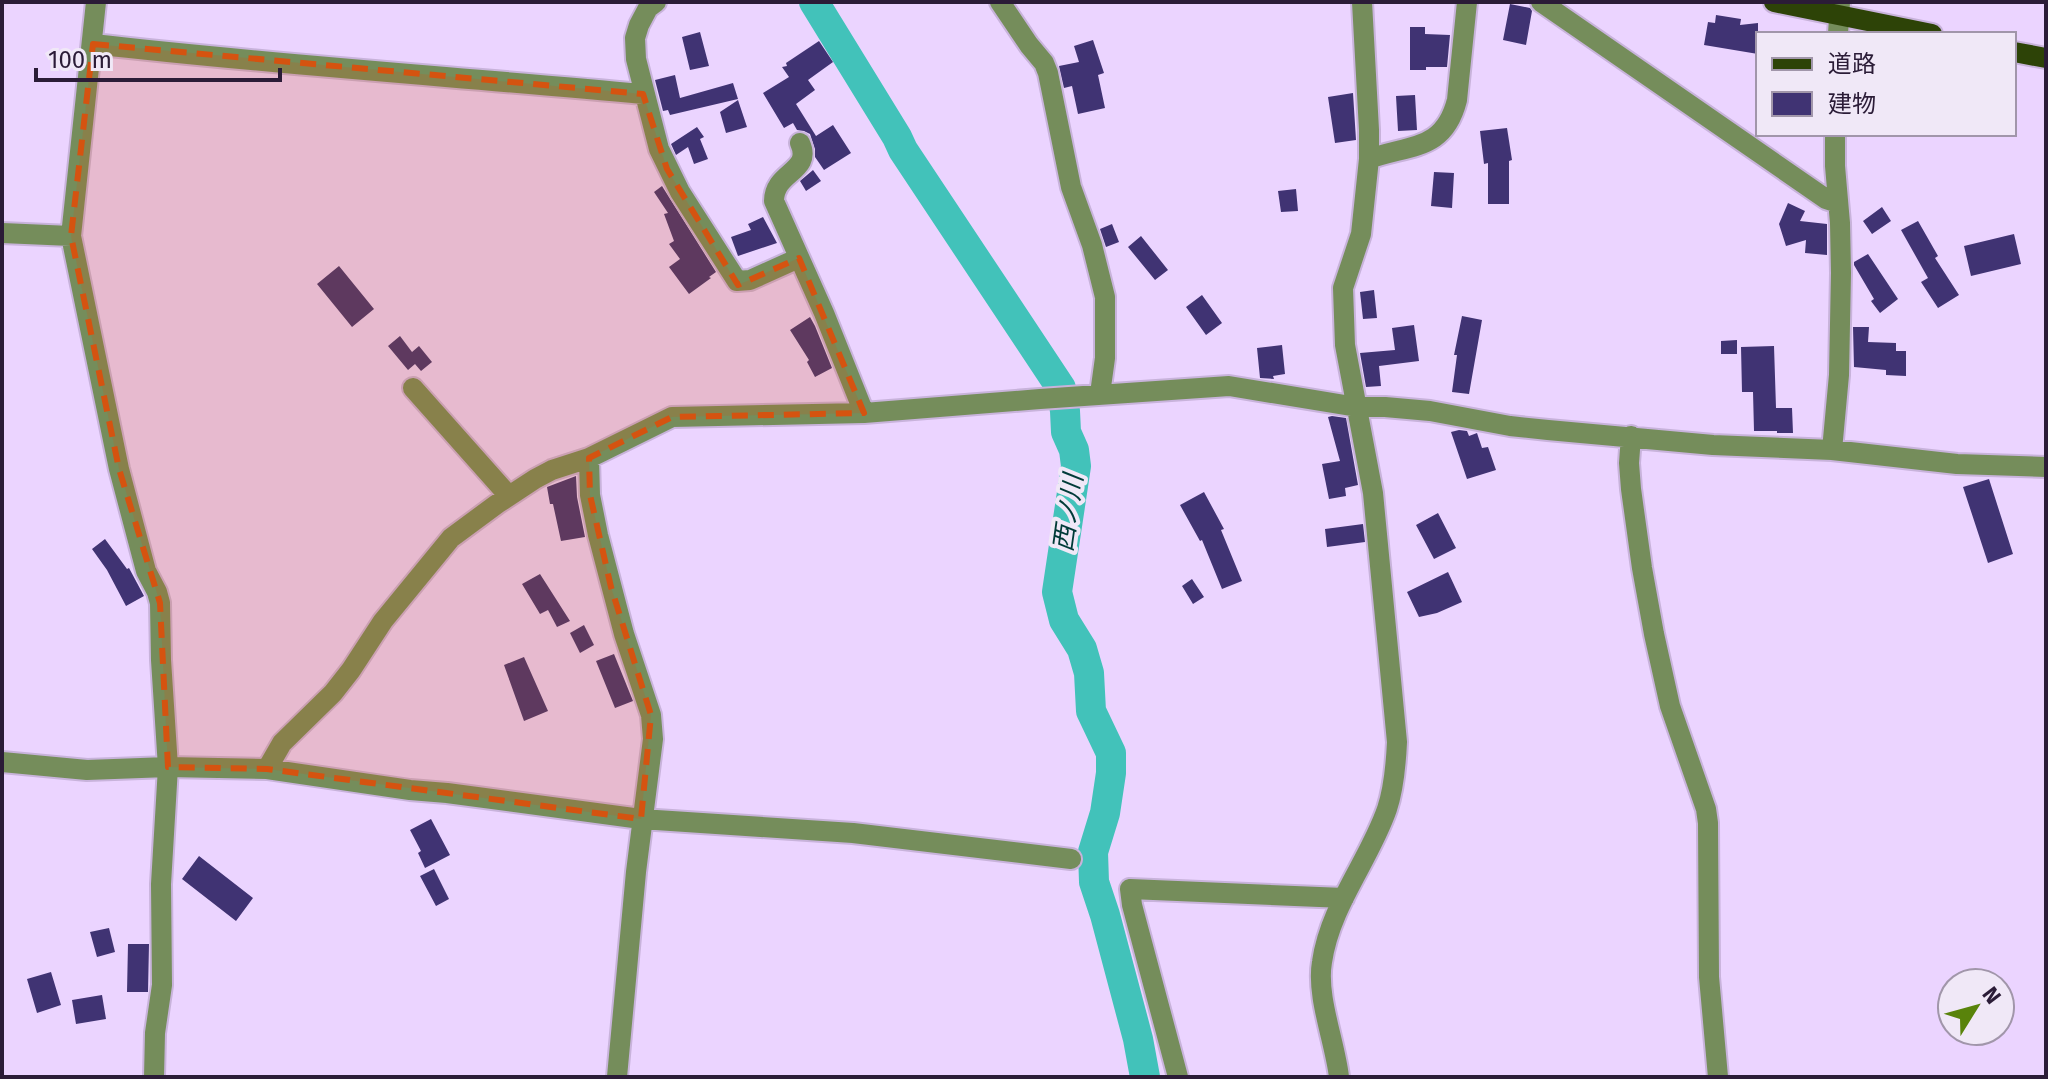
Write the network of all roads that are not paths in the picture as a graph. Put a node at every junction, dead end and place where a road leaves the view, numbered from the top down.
1 (96, 2) edge
2 (656, 2) edge
3 (1000, 2) edge
4 (1362, 2) edge
5 (1467, 2) edge
6 (1541, 2) edge
7 (1774, 2) edge
8 (1839, 17) edge
9 (1921, 32) edge
10 (93, 44) junction
11 (2016, 52) edge
12 (2046, 58) edge
13 (643, 94) junction
14 (1835, 136) edge
15 (800, 143) dead end
16 (1369, 159) junction
17 (1838, 203) junction
18 (2, 233) edge
19 (71, 236) junction
20 (799, 258) junction
21 (413, 388) dead end
22 (1100, 394) junction
23 (1357, 407) junction
24 (864, 413) junction
25 (1631, 436) junction
26 (1832, 450) junction
27 (589, 458) junction
28 (2046, 467) edge
29 (509, 496) junction
30 (2, 762) edge
31 (168, 767) junction
32 (267, 769) junction
33 (641, 819) junction
34 (1071, 859) dead end
35 (1344, 898) junction
36 (154, 1077) edge
37 (617, 1077) edge
38 (1178, 1077) edge
39 (1339, 1077) edge
40 (1718, 1077) edge

1 - 10 street
2 - 13 street
3 - 22 street
4 - 16 street
5 - 16 street
6 - 17 street
7 - 8 main road
8 - 9 main road
10 - 13 street
10 - 19 street
11 - 12 main road
13 - 20 street
14 - 17 street
15 - 20 street
16 - 23 street
17 - 26 street
18 - 19 street
19 - 31 street
20 - 24 street
21 - 29 street
22 - 23 street
22 - 24 street
23 - 25 street
23 - 35 street
24 - 27 street
25 - 26 street
25 - 40 street
26 - 28 street
27 - 29 street
27 - 33 street
29 - 32 street
30 - 31 street
31 - 32 street
31 - 36 street
32 - 33 street
33 - 34 street
33 - 37 street
35 - 38 street
35 - 39 street

